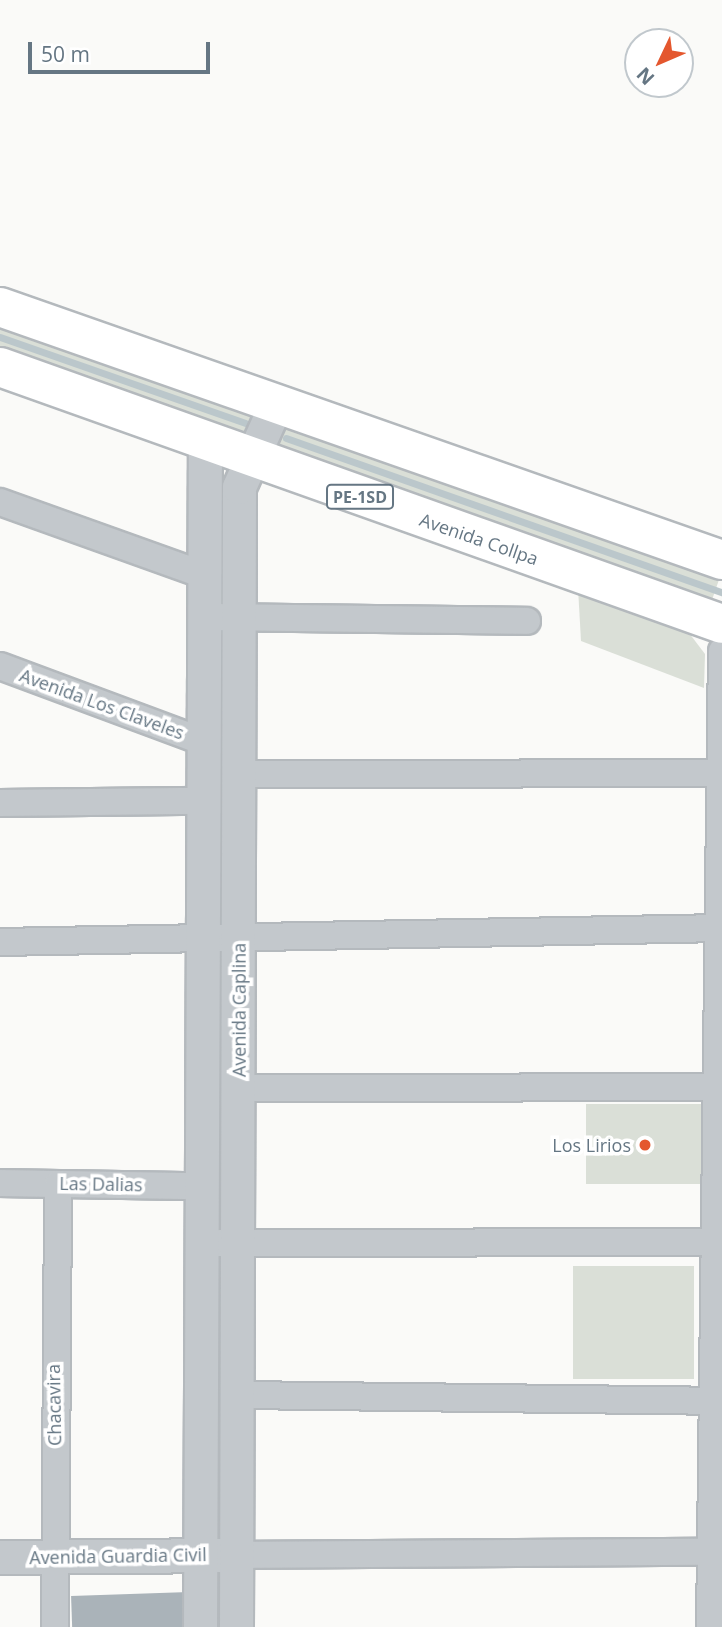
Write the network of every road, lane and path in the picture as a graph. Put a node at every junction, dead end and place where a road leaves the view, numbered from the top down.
1 (0, 307) edge
2 (0, 367) edge
3 (277, 402) junction
4 (205, 442) junction
5 (254, 459) junction
6 (0, 502) edge
7 (722, 560) edge
8 (204, 575) junction
9 (204, 617) junction
10 (241, 619) junction
11 (527, 621) dead end
12 (722, 624) edge
13 (722, 651) edge
14 (0, 666) edge
15 (204, 742) junction
16 (716, 772) junction
17 (240, 774) junction
18 (204, 801) junction
19 (0, 803) edge
20 (719, 928) edge
21 (240, 933) junction
22 (203, 937) junction
23 (0, 942) edge
24 (718, 1087) edge
25 (239, 1088) junction
26 (0, 1183) edge
27 (58, 1184) junction
28 (202, 1186) junction
29 (238, 1242) junction
30 (718, 1242) edge
31 (201, 1244) junction
32 (238, 1395) junction
33 (717, 1401) edge
34 (716, 1552) edge
35 (200, 1555) junction
36 (237, 1555) junction
37 (0, 1557) edge
38 (56, 1557) junction
39 (55, 1627) edge
40 (200, 1627) edge
41 (236, 1627) edge
42 (710, 1627) edge

1 - 3 highway
2 - 4 highway, Avenida Collpa / PE-1SD
3 - 5 street, Avenida Caplina
3 - 7 highway
4 - 5 highway, Avenida Collpa / PE-1SD
4 - 8 street, Avenida Caplina
5 - 10 street, Avenida Caplina
5 - 12 highway, Avenida Collpa / PE-1SD
6 - 8 street
8 - 9 street, Avenida Caplina
9 - 10 street
9 - 15 street, Avenida Caplina
10 - 11 street
10 - 17 street, Avenida Caplina
13 - 16 street
14 - 15 street, Avenida Los Claveles
15 - 18 street, Avenida Caplina
16 - 17 street
16 - 20 street
17 - 21 street, Avenida Caplina
18 - 19 street
18 - 22 street, Avenida Caplina
20 - 21 street
20 - 24 street
21 - 22 street
21 - 25 street, Avenida Caplina
22 - 23 street
22 - 28 street, Avenida Caplina
24 - 25 street
24 - 30 street
25 - 29 street, Avenida Caplina
26 - 27 street, Las Dalias
27 - 28 street, Las Dalias
27 - 38 street, Chacavira
28 - 31 street, Avenida Caplina
29 - 30 street
29 - 31 street
29 - 32 street, Avenida Caplina
30 - 33 street
31 - 35 street, Avenida Caplina
32 - 33 street
32 - 36 street, Avenida Caplina
33 - 34 street
34 - 36 street
34 - 42 street
35 - 36 street, Avenida Guardia Civil
35 - 38 street, Avenida Guardia Civil
35 - 40 street, Avenida Caplina
36 - 41 street, Avenida Caplina
37 - 38 street, Avenida Guardia Civil
38 - 39 street, Chacavira

